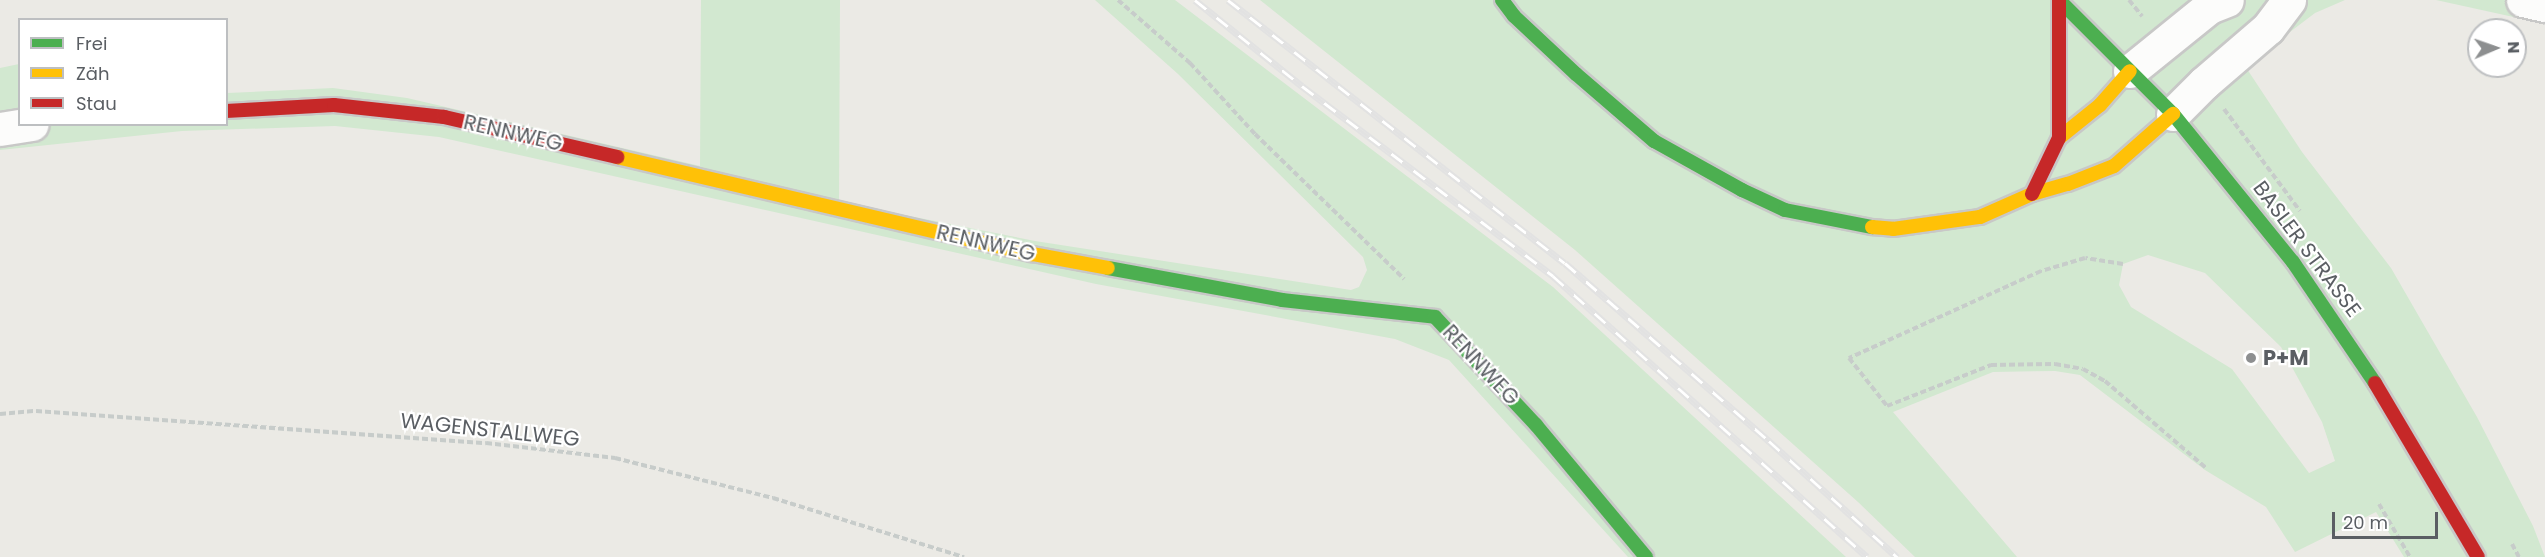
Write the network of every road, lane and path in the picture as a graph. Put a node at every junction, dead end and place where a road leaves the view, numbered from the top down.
1 (1118, 0) edge
2 (1502, 0) edge
3 (2059, 0) edge
4 (2227, 0) edge
5 (2289, 0) edge
6 (2523, 0) edge
7 (2545, 4) edge
8 (2130, 70) junction
9 (228, 111) edge
10 (2173, 114) junction
11 (19, 126) edge
12 (0, 129) edge
13 (2059, 138) junction
14 (2032, 194) junction
15 (2123, 264) dead end
16 (1404, 278) dead end
17 (0, 414) edge
18 (2206, 468) dead end
19 (2379, 504) dead end
20 (964, 557) edge
21 (1646, 557) edge
22 (2410, 557) edge
23 (2478, 557) edge

1 - 16 path
2 - 14 street
3 - 8 street, BASLER STRASSE
3 - 13 street
4 - 8 street
5 - 10 street
6 - 7 street
8 - 10 street, BASLER STRASSE
8 - 13 street
9 - 21 street, RENNWEG
10 - 14 street
10 - 23 street, BASLER STRASSE
11 - 12 street
13 - 14 street
15 - 18 path
17 - 20 path, WAGENSTALLWEG
19 - 22 path

